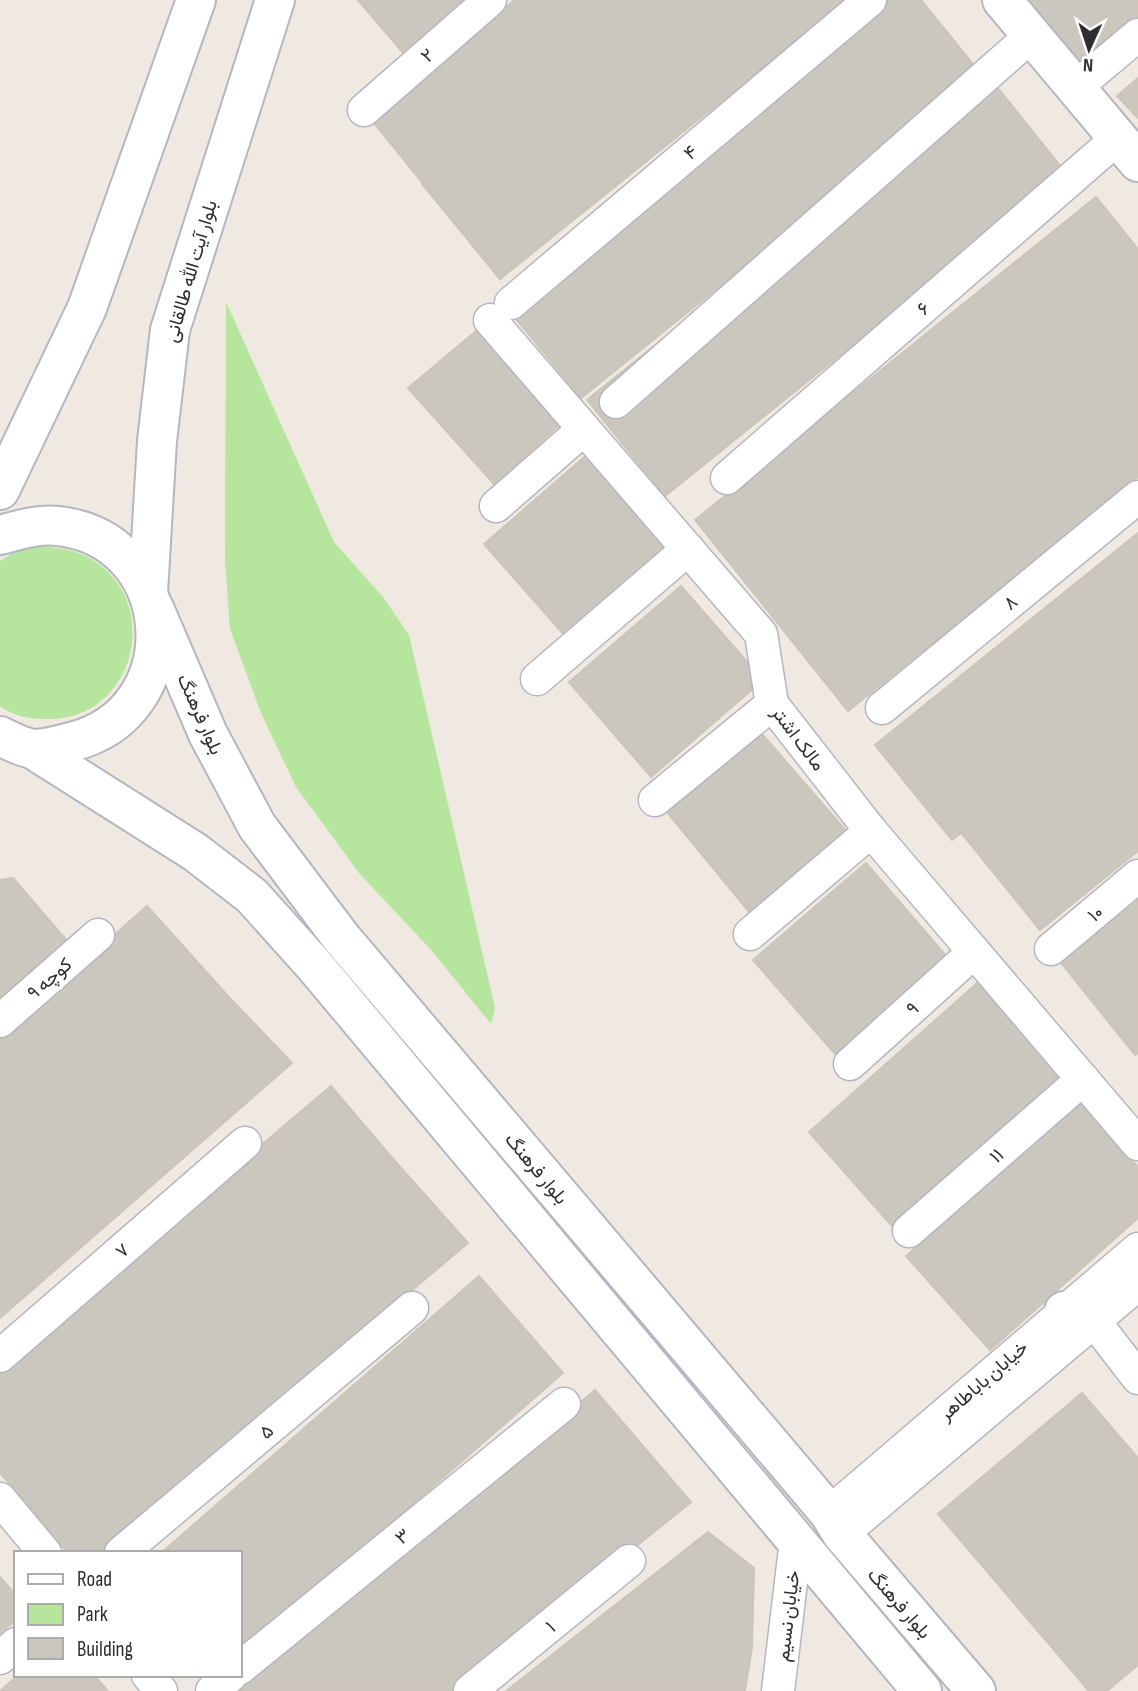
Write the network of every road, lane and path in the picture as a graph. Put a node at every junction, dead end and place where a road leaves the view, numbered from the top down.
1 (196, 0) edge
2 (275, 0) edge
3 (490, 0) edge
4 (870, 0) edge
5 (1002, 0) edge
6 (1032, 35) junction
7 (1138, 35) edge
8 (1076, 87) junction
9 (364, 110) dead end
10 (1128, 150) edge
11 (500, 312) joint
12 (616, 402) dead end
13 (584, 429) junction
14 (727, 478) dead end
15 (0, 490) edge
16 (1138, 496) edge
17 (496, 506) dead end
18 (0, 535) edge
19 (688, 549) junction
20 (151, 601) junction
21 (537, 679) dead end
22 (772, 704) junction
23 (882, 708) dead end
24 (15, 748) edge
25 (656, 800) dead end
26 (871, 831) junction
27 (1138, 876) edge
28 (99, 934) dead end
29 (750, 934) dead end
30 (1051, 949) dead end
31 (974, 952) junction
32 (0, 1021) edge
33 (850, 1065) dead end
34 (1083, 1079) junction
35 (245, 1143) dead end
36 (1138, 1144) edge
37 (909, 1231) dead end
38 (1138, 1249) edge
39 (1138, 1284) edge
40 (412, 1308) dead end
41 (1079, 1316) junction
42 (0, 1356) edge
43 (1138, 1378) edge
44 (564, 1404) dead end
45 (0, 1499) edge
46 (835, 1523) junction
47 (796, 1540) junction
48 (43, 1551) edge
49 (123, 1551) edge
50 (629, 1561) dead end
51 (14, 1646) edge
52 (0, 1658) edge
53 (242, 1666) edge
54 (150, 1677) edge
55 (229, 1677) edge
56 (161, 1691) edge
57 (212, 1691) edge
58 (470, 1691) edge
59 (778, 1691) edge
60 (922, 1691) edge
61 (976, 1691) edge

1 - 15 main road
2 - 20 main road, بلوار آیت الله طالقانی
3 - 9 street, ۲
4 - 11 street, ۴
5 - 6 main road
6 - 8 main road
6 - 12 street
7 - 8 street
8 - 10 main road
10 - 14 street, ۶
11 - 13 street, مالک اشتر
13 - 17 street
13 - 19 street, مالک اشتر
16 - 23 street, ۸
18 - 20 main road, بلوار فرهنگ
19 - 21 street
19 - 22 street, مالک اشتر
20 - 24 main road, بلوار آیت الله طالقانی
20 - 46 main road, بلوار فرهنگ
22 - 25 street
22 - 26 street, مالک اشتر
24 - 47 main road, بلوار فرهنگ
26 - 29 street
26 - 31 street, مالک اشتر
27 - 30 street, ۱۰
28 - 32 street, کوچه ۹
31 - 33 street, ۹
31 - 34 street, مالک اشتر
34 - 36 street, مالک اشتر
34 - 37 street, ۱۱
35 - 42 street, ۷
38 - 41 street, خیابان باباطاهر
39 - 41 street, خیابان باباطاهر
40 - 49 street, ۵
41 - 43 street
41 - 46 street, خیابان باباطاهر
44 - 53 street, ۳
45 - 48 street
46 - 47 main road
46 - 61 main road, بلوار فرهنگ
47 - 59 street, خیابان نسیم
47 - 60 main road, بلوار فرهنگ
50 - 58 street, ۱
51 - 52 street
54 - 56 street
55 - 57 street

